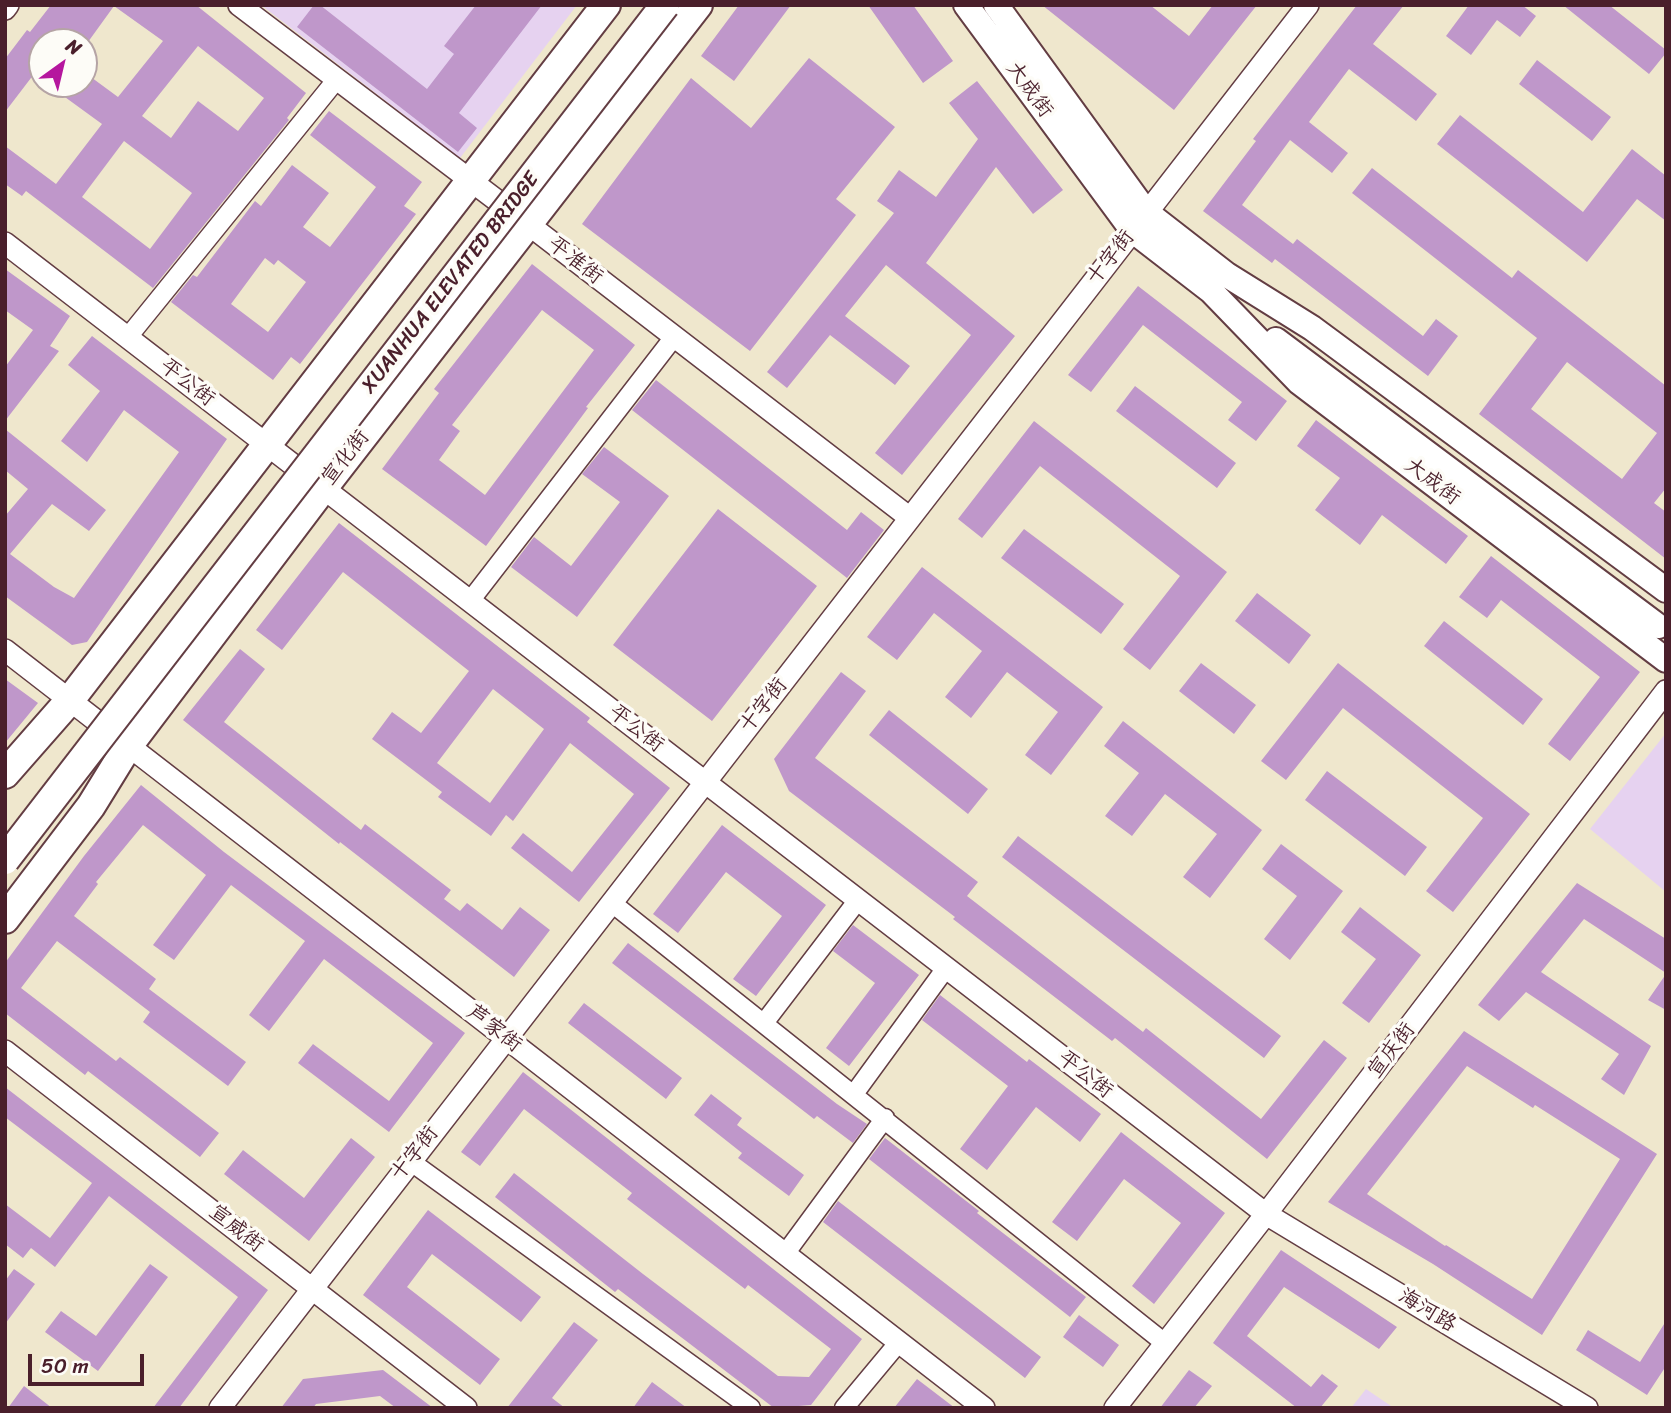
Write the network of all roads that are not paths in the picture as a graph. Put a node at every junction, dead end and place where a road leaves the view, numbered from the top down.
1 (239, 5) edge
2 (606, 5) edge
3 (641, 5) edge
4 (665, 5) edge
5 (698, 5) edge
6 (966, 5) edge
7 (996, 5) edge
8 (1308, 5) edge
9 (337, 79) junction
10 (471, 181) junction
11 (1139, 221) junction
12 (528, 224) junction
13 (5, 243) edge
14 (1219, 283) junction
15 (128, 337) junction
16 (674, 337) junction
17 (267, 445) junction
18 (323, 488) junction
19 (910, 518) junction
20 (1666, 590) edge
21 (470, 601) junction
22 (1662, 619) edge
23 (5, 650) edge
24 (1666, 660) edge
25 (1666, 691) edge
26 (70, 699) junction
27 (128, 746) junction
28 (5, 775) edge
29 (705, 782) junction
30 (5, 799) edge
31 (5, 829) edge
32 (9, 876) edge
33 (858, 900) junction
34 (612, 903) junction
35 (5, 919) edge
36 (946, 968) junction
37 (764, 1023) junction
38 (506, 1038) junction
39 (5, 1051) edge
40 (854, 1094) junction
41 (885, 1118) junction
42 (410, 1161) junction
43 (1266, 1214) junction
44 (785, 1254) junction
45 (312, 1288) junction
46 (899, 1342) junction
47 (1166, 1344) junction
48 (220, 1408) edge
49 (466, 1408) edge
50 (751, 1408) edge
51 (844, 1408) edge
52 (984, 1408) edge
53 (1115, 1408) edge
54 (1587, 1408) edge

1 - 9 street, 平准街
2 - 10 highway
3 - 31 highway, XUANHUA ELEVATED BRIDGE
4 - 32 highway, XUANHUA ELEVATED BRIDGE, bridge
5 - 12 highway, 宣化街
6 - 11 main road, 大成街
7 - 11 main road, 大成街
8 - 11 street, 十字街
9 - 10 street, 平准街
9 - 15 street
10 - 12 street, 平准街
10 - 17 highway
11 - 14 main road, 大成街
11 - 19 street, 十字街
12 - 16 street, 平准街
12 - 18 highway, 宣化街
13 - 15 street, 平公街
14 - 20 main road, 大成街
14 - 22 main road, 大成街
14 - 24 main road, 大成街
15 - 17 street, 平公街
16 - 19 street, 平准街
16 - 21 street
17 - 18 street, 平公街
17 - 26 highway
18 - 21 street, 平公街
18 - 27 highway, 宣化街
19 - 29 street, 十字街
21 - 29 street, 平公街
23 - 26 street, 芦家街
25 - 43 street, 宣庆街
26 - 27 street, 芦家街
26 - 28 highway
26 - 30 highway
27 - 32 highway
27 - 35 highway, 宣化街
27 - 38 street, 芦家街
29 - 33 street, 平公街
29 - 34 street, 十字街
33 - 36 street, 平公街
33 - 37 street
34 - 37 street
34 - 38 street, 十字街
36 - 40 street
36 - 43 street, 平公街
37 - 40 street
38 - 42 street, 十字街
38 - 44 street, 芦家街
39 - 45 street, 宣威街
40 - 41 street
41 - 44 street
41 - 47 street
42 - 45 street, 十字街
42 - 50 street
43 - 47 street, 宣庆街
43 - 54 street, 海河路
44 - 46 street, 芦家街
45 - 48 street, 十字街
45 - 49 street, 宣威街
46 - 51 street
46 - 52 street, 芦家街
47 - 53 street, 宣庆街

